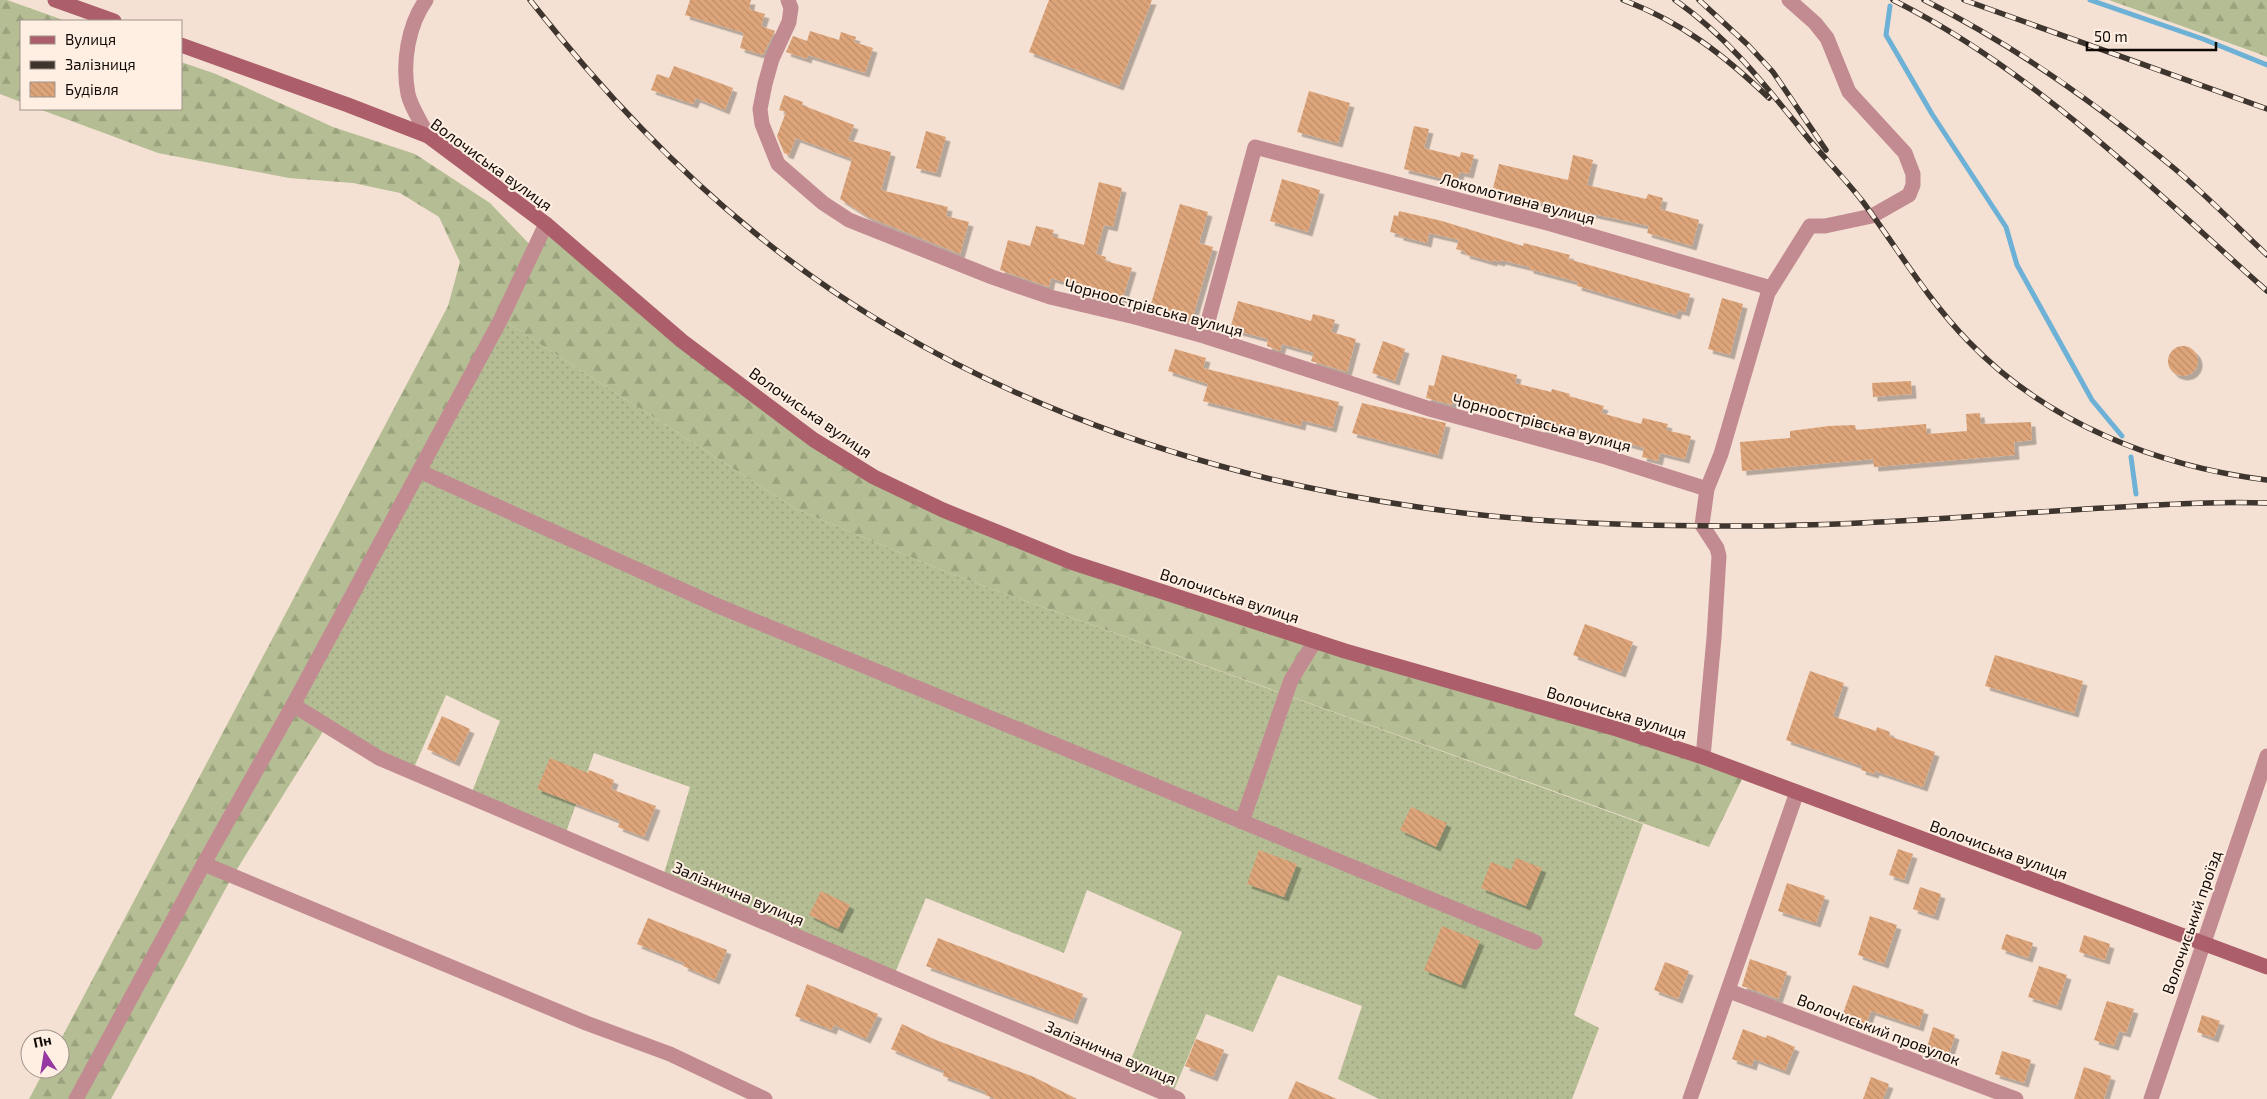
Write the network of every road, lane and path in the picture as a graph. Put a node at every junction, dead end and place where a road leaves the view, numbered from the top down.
1 (55, 0) edge
2 (426, 0) edge
3 (788, 0) edge
4 (1789, 0) edge
5 (111, 20) edge
6 (182, 45) edge
7 (428, 136) junction
8 (546, 224) junction
9 (1771, 288) junction
10 (1204, 336) junction
11 (419, 471) junction
12 (1707, 488) junction
13 (1315, 641) junction
14 (293, 704) junction
15 (1703, 756) junction
16 (2266, 756) edge
17 (1797, 792) junction
18 (1242, 822) junction
19 (204, 864) junction
20 (1535, 942) dead end
21 (2202, 943) junction
22 (2267, 967) edge
23 (1729, 991) junction
24 (76, 1099) edge
25 (765, 1099) edge
26 (1178, 1099) edge
27 (1690, 1099) edge
28 (2016, 1099) edge
29 (2151, 1099) edge

1 - 5 main road
2 - 7 street
3 - 10 street, Чорноострівська вулиця
4 - 9 street
6 - 7 main road, Волочиська вулиця
7 - 8 main road, Волочиська вулиця
8 - 11 street
8 - 13 main road, Волочиська вулиця
9 - 10 street, Локомотивна вулиця
9 - 12 street
10 - 12 street, Чорноострівська вулиця
11 - 14 street
11 - 18 street
12 - 15 street
13 - 15 main road, Волочиська вулиця
13 - 18 street
14 - 19 street
14 - 26 street, Залізнична вулиця
15 - 17 main road, Волочиська вулиця
16 - 21 street, Волочиський проїзд
17 - 21 main road, Волочиська вулиця
17 - 23 street
18 - 20 street
19 - 24 street
19 - 25 street
21 - 22 main road, Волочиська вулиця
21 - 29 street, Волочиський проїзд
23 - 27 street
23 - 28 street, Волочиський провулок

